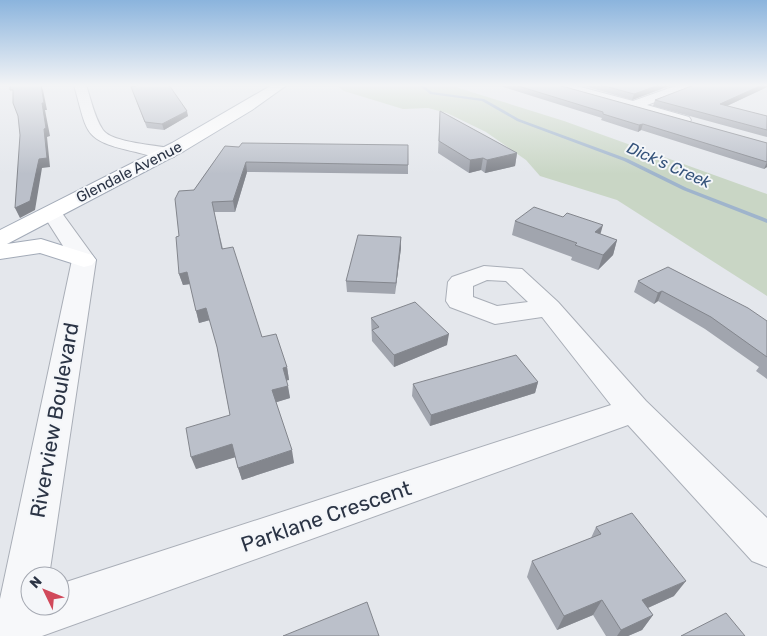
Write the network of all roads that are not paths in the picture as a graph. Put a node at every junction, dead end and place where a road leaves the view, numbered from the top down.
1 (89, 115) edge
2 (236, 115) edge
3 (664, 115) edge
4 (700, 125) edge
5 (168, 153) junction
6 (52, 213) junction
7 (0, 238) edge
8 (0, 252) edge
9 (84, 260) junction
10 (549, 308) dead end
11 (634, 410) junction
12 (767, 547) edge
13 (17, 628) edge

1 - 5 street
2 - 5 main road, Glendale Avenue
3 - 4 street
5 - 6 main road, Glendale Avenue
6 - 7 main road, Glendale Avenue
6 - 9 street
8 - 9 main road
9 - 13 street, Riverview Boulevard
10 - 11 street
11 - 12 street
11 - 13 street, Parklane Crescent

